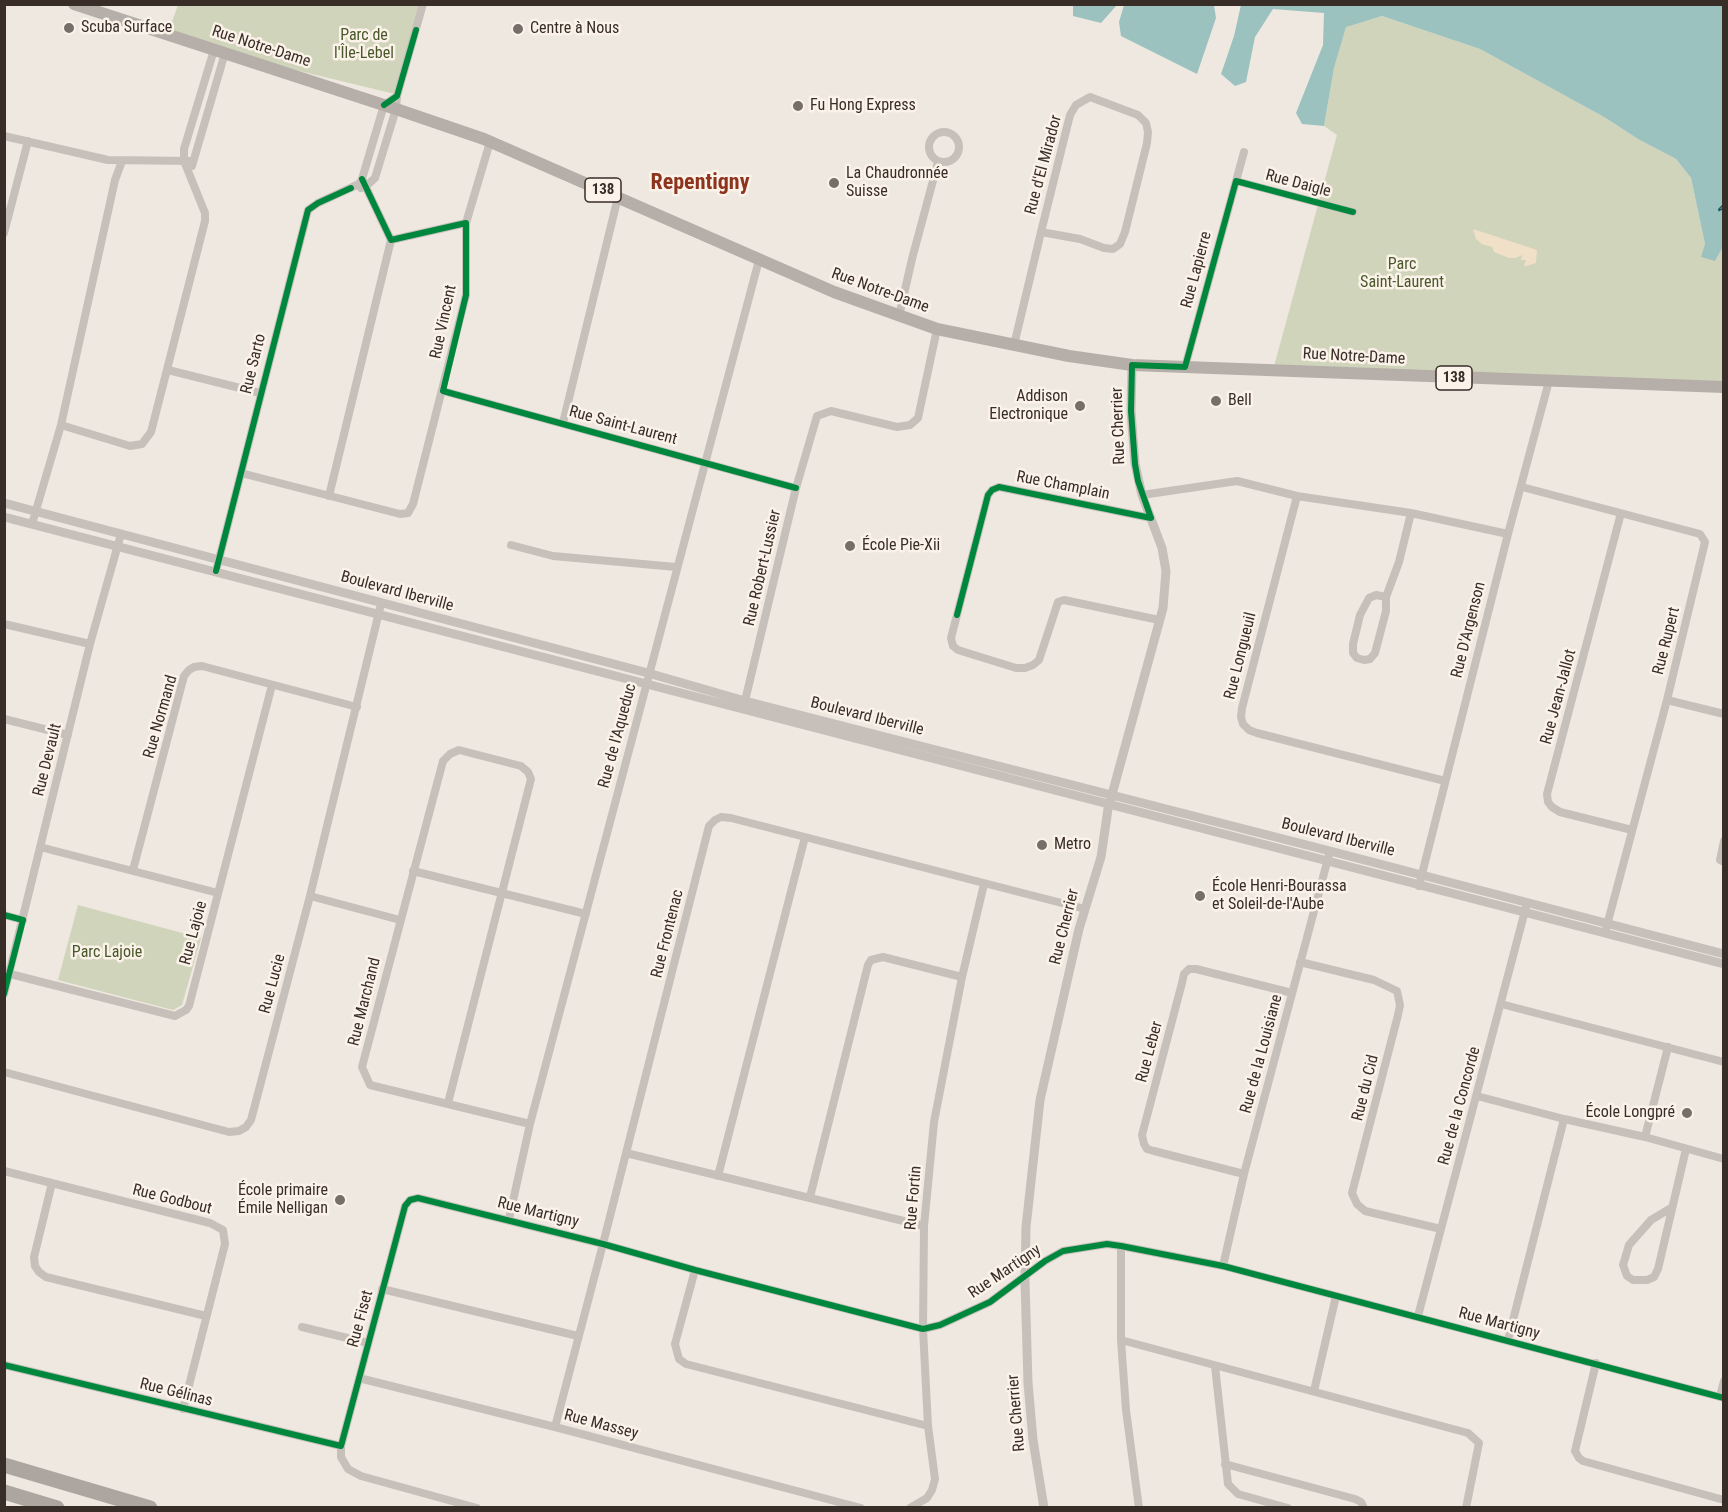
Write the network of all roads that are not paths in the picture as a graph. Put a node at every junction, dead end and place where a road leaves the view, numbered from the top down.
1 (74, 4) edge
2 (423, 4) edge
3 (220, 51) junction
4 (392, 103) junction
5 (4, 136) edge
6 (28, 141) junction
7 (490, 142) junction
8 (1244, 152) dead end
9 (122, 161) junction
10 (189, 161) junction
11 (938, 162) junction
12 (1236, 181) junction
13 (363, 183) junction
14 (618, 196) junction
15 (1353, 212) dead end
16 (466, 223) junction
17 (1041, 232) junction
18 (4, 233) edge
19 (391, 240) junction
20 (759, 260) junction
21 (899, 316) junction
22 (937, 329) junction
23 (1014, 345) junction
24 (1132, 365) junction
25 (1185, 367) junction
26 (168, 370) junction
27 (1549, 381) junction
28 (1724, 387) edge
29 (442, 391) junction
30 (260, 393) junction
31 (562, 423) junction
32 (61, 425) junction
33 (705, 462) junction
34 (241, 473) junction
35 (796, 488) junction
36 (1522, 488) junction
37 (1142, 495) junction
38 (329, 496) junction
39 (1297, 496) junction
40 (4, 503) edge
41 (36, 510) junction
42 (1411, 513) junction
43 (1621, 513) junction
44 (4, 517) edge
45 (1151, 518) junction
46 (32, 524) junction
47 (121, 534) junction
48 (1508, 534) junction
49 (510, 545) dead end
50 (118, 546) junction
51 (219, 558) junction
52 (676, 567) junction
53 (216, 572) junction
54 (1386, 597) junction
55 (381, 604) junction
56 (379, 615) junction
57 (1159, 620) junction
58 (4, 624) edge
59 (90, 645) junction
60 (648, 673) junction
61 (645, 684) junction
62 (272, 685) junction
63 (1667, 700) junction
64 (744, 705) junction
65 (357, 707) junction
66 (1724, 714) edge
67 (4, 719) edge
68 (68, 735) junction
69 (1445, 781) junction
70 (1112, 800) junction
71 (1632, 830) junction
72 (805, 837) junction
73 (1724, 841) edge
74 (40, 847) junction
75 (1330, 850) junction
76 (1327, 862) junction
77 (1724, 862) edge
78 (133, 870) junction
79 (414, 871) junction
80 (1421, 874) junction
81 (984, 884) junction
82 (1419, 886) junction
83 (502, 892) junction
84 (218, 893) junction
85 (310, 896) junction
86 (1527, 903) junction
87 (1085, 909) junction
88 (1524, 913) junction
89 (586, 914) junction
90 (4, 915) edge
91 (23, 920) junction
92 (400, 920) junction
93 (1606, 929) junction
94 (1724, 954) edge
95 (1300, 962) junction
96 (1724, 964) edge
97 (10, 974) junction
98 (962, 977) junction
99 (1292, 993) junction
100 (4, 994) edge
101 (1501, 1004) junction
102 (1668, 1047) junction
103 (1724, 1062) edge
104 (4, 1072) edge
105 (1476, 1096) junction
106 (448, 1103) junction
107 (1564, 1119) junction
108 (530, 1124) junction
109 (1645, 1137) junction
110 (1686, 1149) junction
111 (626, 1153) junction
112 (1724, 1159) edge
113 (4, 1171) edge
114 (1245, 1173) junction
115 (718, 1176) junction
116 (52, 1183) junction
117 (810, 1197) junction
118 (410, 1200) joint
119 (1671, 1208) junction
120 (509, 1219) junction
121 (924, 1226) junction
122 (1441, 1229) junction
123 (603, 1244) junction
124 (1121, 1246) junction
125 (1223, 1266) junction
126 (695, 1270) junction
127 (1025, 1275) junction
128 (382, 1289) junction
129 (1336, 1296) junction
130 (206, 1316) junction
131 (1418, 1316) junction
132 (302, 1327) dead end
133 (923, 1329) junction
134 (578, 1336) junction
135 (1121, 1340) junction
136 (1508, 1340) junction
137 (368, 1343) junction
138 (1596, 1363) junction
139 (4, 1365) edge
140 (1215, 1365) junction
141 (359, 1378) junction
142 (1724, 1381) edge
143 (1314, 1391) junction
144 (1722, 1397) edge
145 (183, 1408) junction
146 (928, 1426) junction
147 (555, 1427) junction
148 (341, 1446) junction
149 (1226, 1464) junction
150 (4, 1465) edge
151 (4, 1492) edge
152 (1724, 1500) edge
153 (836, 1504) edge
154 (1043, 1504) edge
155 (57, 1508) edge
156 (150, 1508) edge
157 (477, 1508) edge
158 (861, 1508) edge
159 (910, 1508) edge
160 (1139, 1508) edge
161 (1288, 1508) edge
162 (1364, 1508) edge
163 (1466, 1508) edge

1 - 3 main road, Rue Notre-Dame / 138
2 - 4 street
3 - 4 main road, Rue Notre-Dame / 138
3 - 10 street
3 - 10 street
4 - 7 main road, Rue Notre-Dame / 138
4 - 13 street
4 - 13 street
5 - 6 street
6 - 9 street
6 - 18 street
7 - 14 main road, Rue Notre-Dame / 138
7 - 16 street, Rue Vincent
8 - 12 street, Rue Lapierre
9 - 10 street
9 - 32 street
10 - 26 street
11 - 11 street
11 - 21 street
12 - 15 street, Rue Daigle
12 - 25 street, Rue Lapierre
13 - 19 street
13 - 30 street, Rue Sarto
14 - 20 main road, Rue Notre-Dame / 138
14 - 31 street
16 - 19 street
16 - 29 street, Rue Vincent
17 - 17 street, Rue d'El Mirador
17 - 23 street, Rue d'El Mirador
19 - 38 street
20 - 21 main road, Rue Notre-Dame / 138
20 - 33 street, Rue de l'Aqueduc
21 - 22 main road, Rue Notre-Dame / 138
22 - 23 main road, Rue Notre-Dame / 138
22 - 35 street, Rue Robert-Lussier
23 - 24 main road, Rue Notre-Dame / 138
24 - 25 main road, Rue Notre-Dame / 138
24 - 37 street, Rue Cherrier
25 - 27 main road, Rue Notre-Dame / 138
26 - 30 street
26 - 32 street
27 - 28 main road, Rue Notre-Dame / 138
27 - 36 street, Rue D'Argenson
29 - 31 street, Rue Saint-Laurent
29 - 38 street, Rue Vincent
30 - 34 street, Rue Sarto
31 - 33 street, Rue Saint-Laurent
32 - 41 street
33 - 35 street, Rue Saint-Laurent
33 - 52 street, Rue de l'Aqueduc
34 - 38 street, Rue Vincent
34 - 51 street, Rue Sarto
35 - 64 street, Rue Robert-Lussier
36 - 43 street, Rue Rupert
36 - 48 street, Rue D'Argenson
37 - 39 street
37 - 45 street, Rue Cherrier
39 - 42 street
39 - 69 street, Rue Longueuil
40 - 41 street, Boulevard Iberville
41 - 46 street
41 - 47 street, Boulevard Iberville
42 - 48 street
42 - 54 street
43 - 63 street, Rue Rupert
43 - 71 street, Rue Jean-Jallot
44 - 46 street, Boulevard Iberville
45 - 57 street, Rue Cherrier
45 - 57 street, Rue Champlain
46 - 50 street, Boulevard Iberville
47 - 50 street, Rue Devault
47 - 51 street, Boulevard Iberville
48 - 69 street, Rue D'Argenson
49 - 52 street
50 - 53 street, Boulevard Iberville
50 - 59 street, Rue Devault
51 - 53 street, Rue Sarto
51 - 55 street, Boulevard Iberville
52 - 60 street, Rue de l'Aqueduc
53 - 56 street, Boulevard Iberville
54 - 54 street
55 - 56 street, Rue Lucie
55 - 60 street, Boulevard Iberville
56 - 61 street, Boulevard Iberville
56 - 65 street, Rue Lucie
57 - 70 street, Rue Cherrier
58 - 59 street
59 - 68 street, Rue Devault
60 - 61 street, Rue de l'Aqueduc
60 - 64 street, Boulevard Iberville
61 - 64 street, Boulevard Iberville
61 - 89 street, Rue de l'Aqueduc
62 - 65 street, Rue Normand
62 - 78 street, Rue Normand
62 - 84 street, Rue Lajoie
63 - 66 street
63 - 71 street, Rue Rupert
64 - 70 street, Boulevard Iberville
65 - 85 street, Rue Lucie
67 - 68 street
68 - 74 street, Rue Devault
69 - 80 street, Rue D'Argenson
70 - 75 street, Boulevard Iberville
70 - 76 street, Boulevard Iberville
70 - 87 street, Rue Cherrier
71 - 93 street, Rue Rupert
72 - 81 street, Rue Frontenac
72 - 111 street, Rue Frontenac
72 - 115 street
73 - 77 street
74 - 78 street
74 - 91 street, Rue Devault
75 - 76 street, Rue de la Louisiane
75 - 80 street, Boulevard Iberville
76 - 82 street, Boulevard Iberville
76 - 95 street, Rue de la Louisiane
78 - 84 street
79 - 83 street
79 - 83 street, Rue Marchand
79 - 92 street, Rue Marchand
80 - 82 street, Rue D'Argenson
80 - 86 street, Boulevard Iberville
81 - 87 street, Rue Frontenac
81 - 98 street, Rue Fortin
82 - 88 street, Boulevard Iberville
83 - 89 street
83 - 106 street
84 - 97 street, Rue Lajoie
85 - 92 street
85 - 104 street, Rue Lucie
86 - 88 street, Rue de la Concorde
86 - 93 street, Boulevard Iberville
87 - 127 street, Rue Cherrier
88 - 93 street, Boulevard Iberville
88 - 101 street, Rue de la Concorde
89 - 108 street, Rue de l'Aqueduc
90 - 91 street
91 - 97 street, Rue Devault
92 - 106 street, Rue Marchand
93 - 94 street, Boulevard Iberville
93 - 96 street, Boulevard Iberville
95 - 99 street, Rue de la Louisiane
95 - 122 street, Rue du Cid
97 - 100 street, Rue Devault
98 - 117 street
98 - 121 street, Rue Fortin
99 - 114 street, Rue de la Louisiane
99 - 114 street, Rue Leber
101 - 102 street
101 - 105 street, Rue de la Concorde
102 - 103 street
102 - 109 street
105 - 107 street
105 - 122 street, Rue de la Concorde
106 - 108 street, Rue Marchand
107 - 109 street
107 - 136 street
108 - 120 street, Rue de l'Aqueduc
109 - 110 street
110 - 112 street
110 - 119 street
111 - 115 street
111 - 123 street, Rue Frontenac
113 - 116 street, Rue Godbout
114 - 125 street, Rue de la Louisiane
115 - 117 street
116 - 130 street
116 - 130 street, Rue Godbout
117 - 121 street
118 - 120 street, Rue Martigny
118 - 128 street, Rue Fiset
119 - 119 street
120 - 123 street, Rue Martigny
121 - 133 street, Rue Fortin
122 - 131 street, Rue de la Concorde
123 - 126 street, Rue Martigny
123 - 134 street, Rue Frontenac
124 - 125 street, Rue Martigny
124 - 127 street, Rue Martigny
124 - 135 street
125 - 129 street, Rue Martigny
126 - 133 street, Rue Martigny
126 - 146 street
127 - 133 street, Rue Martigny
127 - 154 street, Rue Cherrier
128 - 134 street
128 - 137 street, Rue Fiset
129 - 131 street, Rue Martigny
129 - 143 street
130 - 145 street, Rue Godbout
131 - 136 street, Rue Martigny
132 - 137 street
133 - 146 street, Rue Fortin
134 - 147 street, Rue Frontenac
135 - 140 street
135 - 160 street
136 - 138 street, Rue Martigny
137 - 141 street, Rue Fiset
138 - 144 street, Rue Martigny
138 - 152 street
139 - 145 street, Rue Gélinas
140 - 143 street
140 - 149 street
141 - 147 street, Rue Massey
141 - 148 street, Rue Fiset
142 - 144 street
143 - 163 street
145 - 148 street, Rue Gélinas
146 - 159 street, Rue Fortin
147 - 153 street, Rue Massey
148 - 157 street
149 - 161 street
149 - 162 street
150 - 156 highway
151 - 155 highway
153 - 158 street

